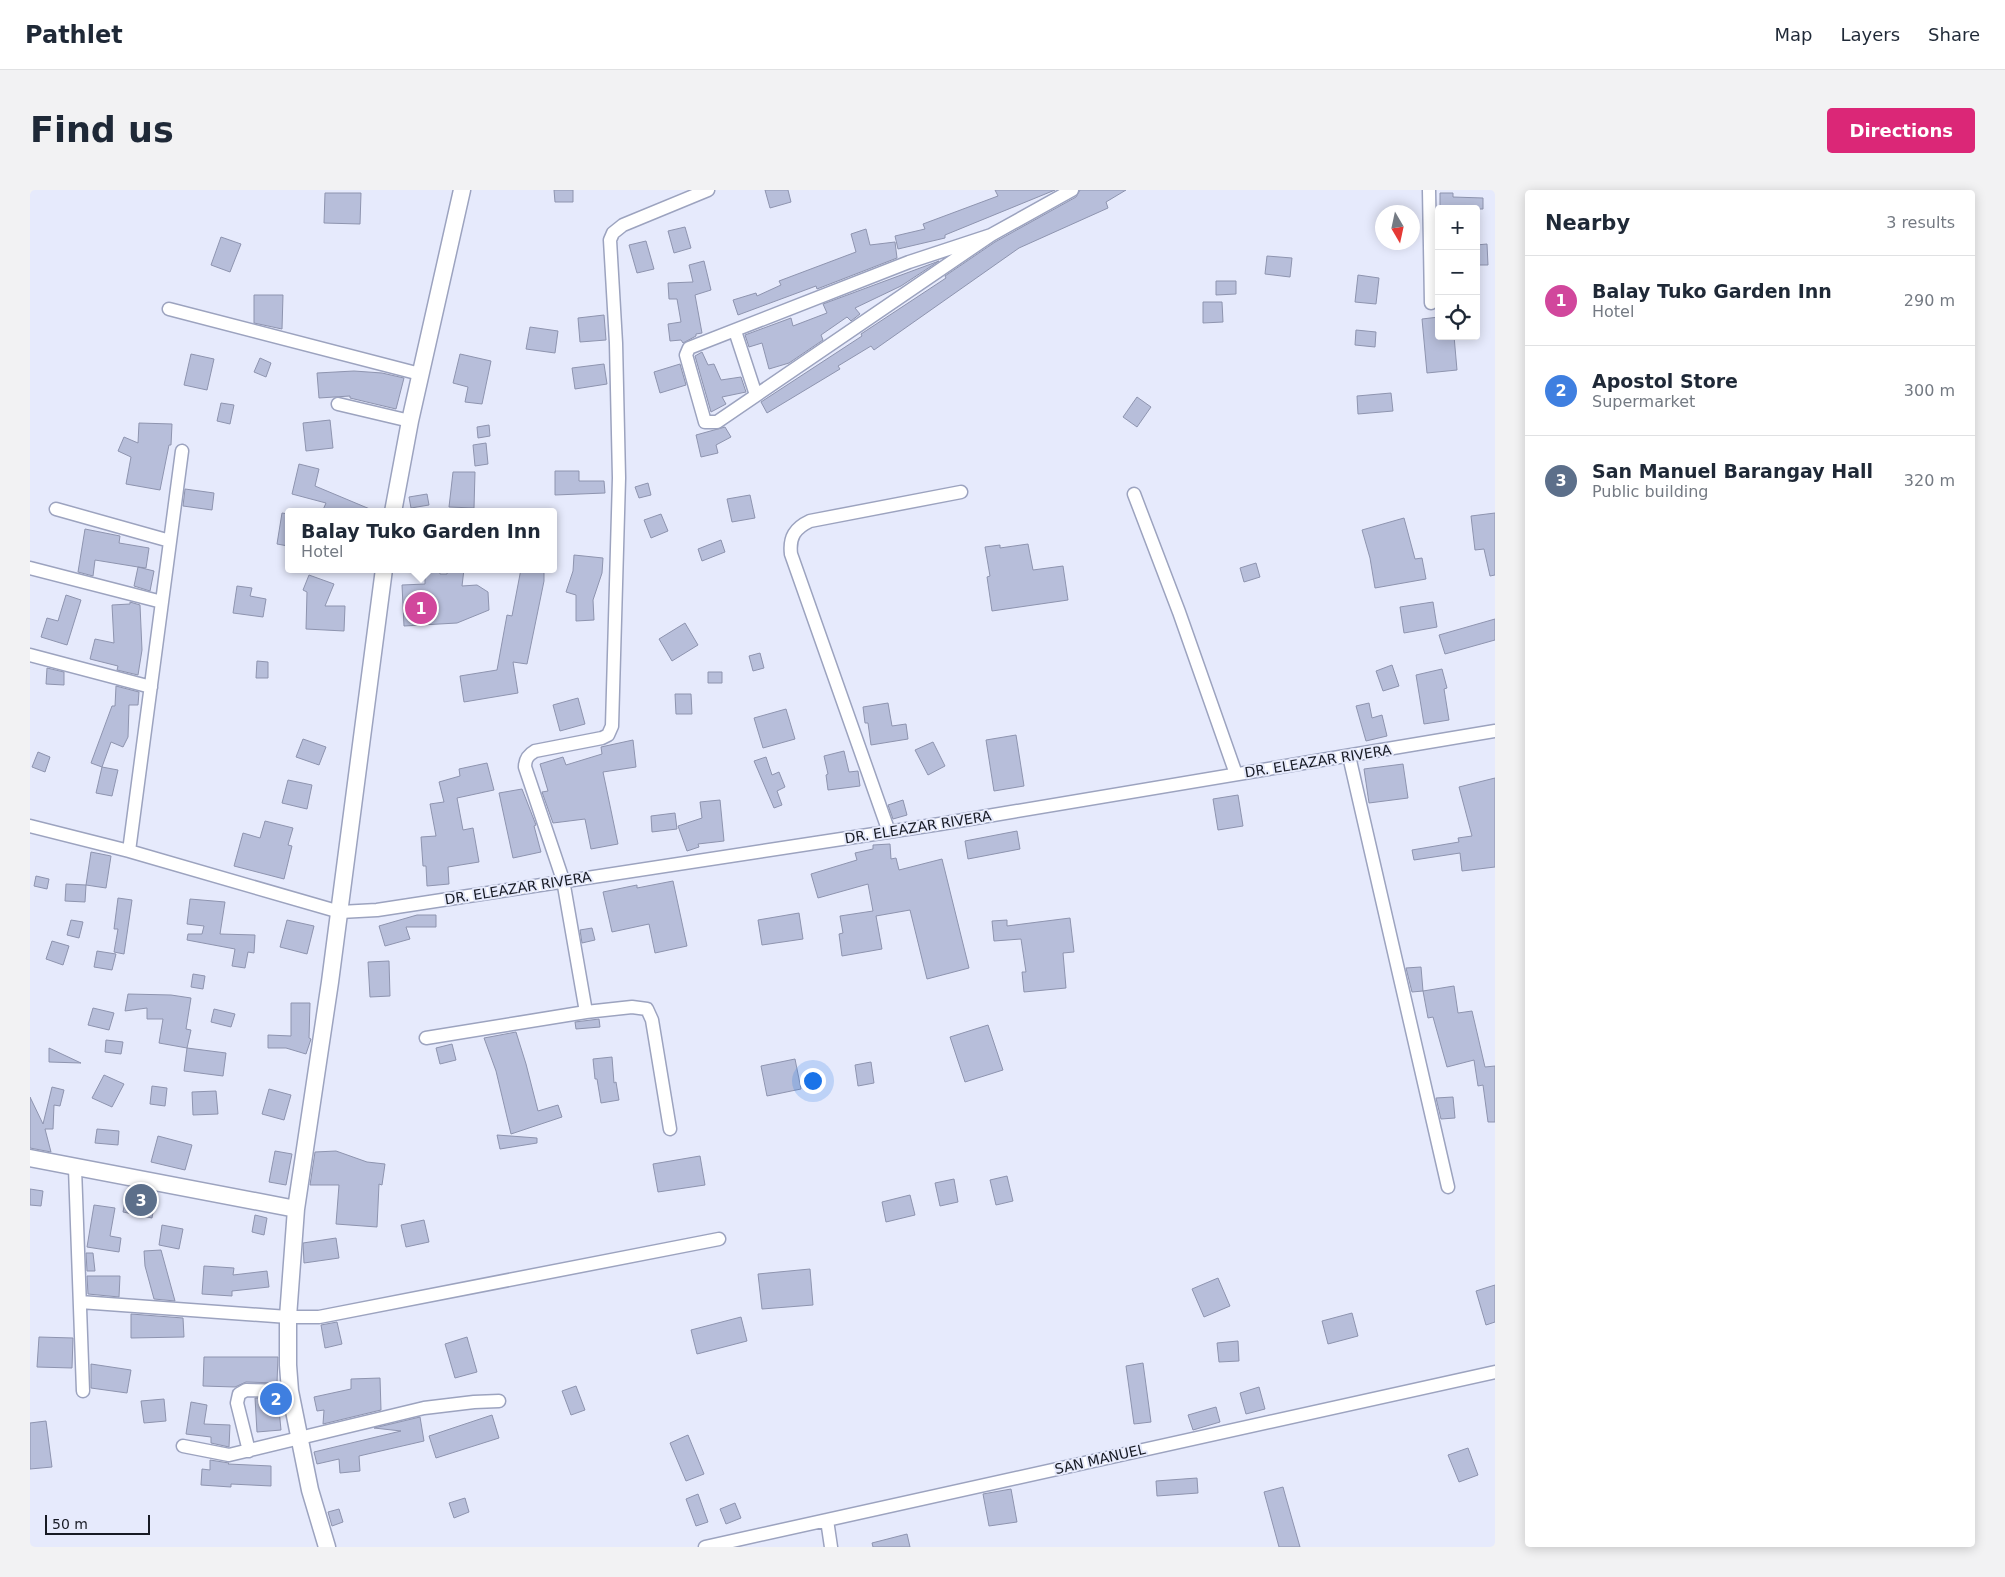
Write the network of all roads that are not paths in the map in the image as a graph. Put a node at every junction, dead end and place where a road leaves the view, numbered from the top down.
1 (462, 190) edge
2 (708, 190) edge
3 (1072, 190) edge
4 (1429, 190) edge
5 (991, 235) junction
6 (1431, 303) dead end
7 (169, 309) dead end
8 (735, 331) junction
9 (420, 374) junction
10 (756, 395) junction
11 (338, 404) dead end
12 (410, 420) junction
13 (182, 451) dead end
14 (961, 492) dead end
15 (1134, 494) dead end
16 (394, 508) edge
17 (56, 509) dead end
18 (170, 541) junction
19 (30, 568) edge
20 (383, 573) edge
21 (162, 602) junction
22 (30, 655) edge
23 (151, 687) junction
24 (1495, 731) edge
25 (1349, 756) junction
26 (1236, 774) junction
27 (30, 826) edge
28 (889, 832) junction
29 (128, 851) junction
30 (563, 880) junction
31 (340, 912) junction
32 (586, 1012) junction
33 (426, 1038) dead end
34 (670, 1129) dead end
35 (30, 1158) edge
36 (74, 1168) junction
37 (1448, 1186) dead end
38 (296, 1209) junction
39 (719, 1239) dead end
40 (80, 1302) junction
41 (288, 1317) junction
42 (1495, 1372) edge
43 (83, 1391) dead end
44 (290, 1391) junction
45 (499, 1402) dead end
46 (299, 1438) junction
47 (182, 1446) dead end
48 (249, 1451) junction
49 (827, 1520) junction
50 (327, 1547) edge
51 (705, 1547) edge
52 (832, 1547) edge

1 - 9 street
2 - 30 street
3 - 5 street
4 - 6 street
5 - 8 street
5 - 10 street
7 - 9 street
8 - 10 street
8 - 10 street
9 - 12 street
11 - 12 street
12 - 16 street
13 - 18 street
14 - 28 street
15 - 26 street
17 - 18 street
18 - 21 street
19 - 21 street
20 - 31 street
21 - 23 street
22 - 23 street
23 - 29 street
24 - 25 street, DR. ELEAZAR RIVERA
25 - 26 street, DR. ELEAZAR RIVERA
25 - 37 street
26 - 28 street, DR. ELEAZAR RIVERA
27 - 29 street, DR. ELEAZAR RIVERA
28 - 30 street, DR. ELEAZAR RIVERA
29 - 31 street, DR. ELEAZAR RIVERA
30 - 31 street, DR. ELEAZAR RIVERA
30 - 32 street
31 - 38 street
32 - 33 street
32 - 34 street
35 - 36 street
36 - 38 street
36 - 40 street
38 - 41 street
39 - 41 street
40 - 41 street
40 - 43 street
41 - 44 street
42 - 49 street, SAN MANUEL
44 - 46 street
44 - 48 street
45 - 46 street
46 - 48 street
46 - 50 street
47 - 48 street
49 - 51 street, SAN MANUEL
49 - 52 street

